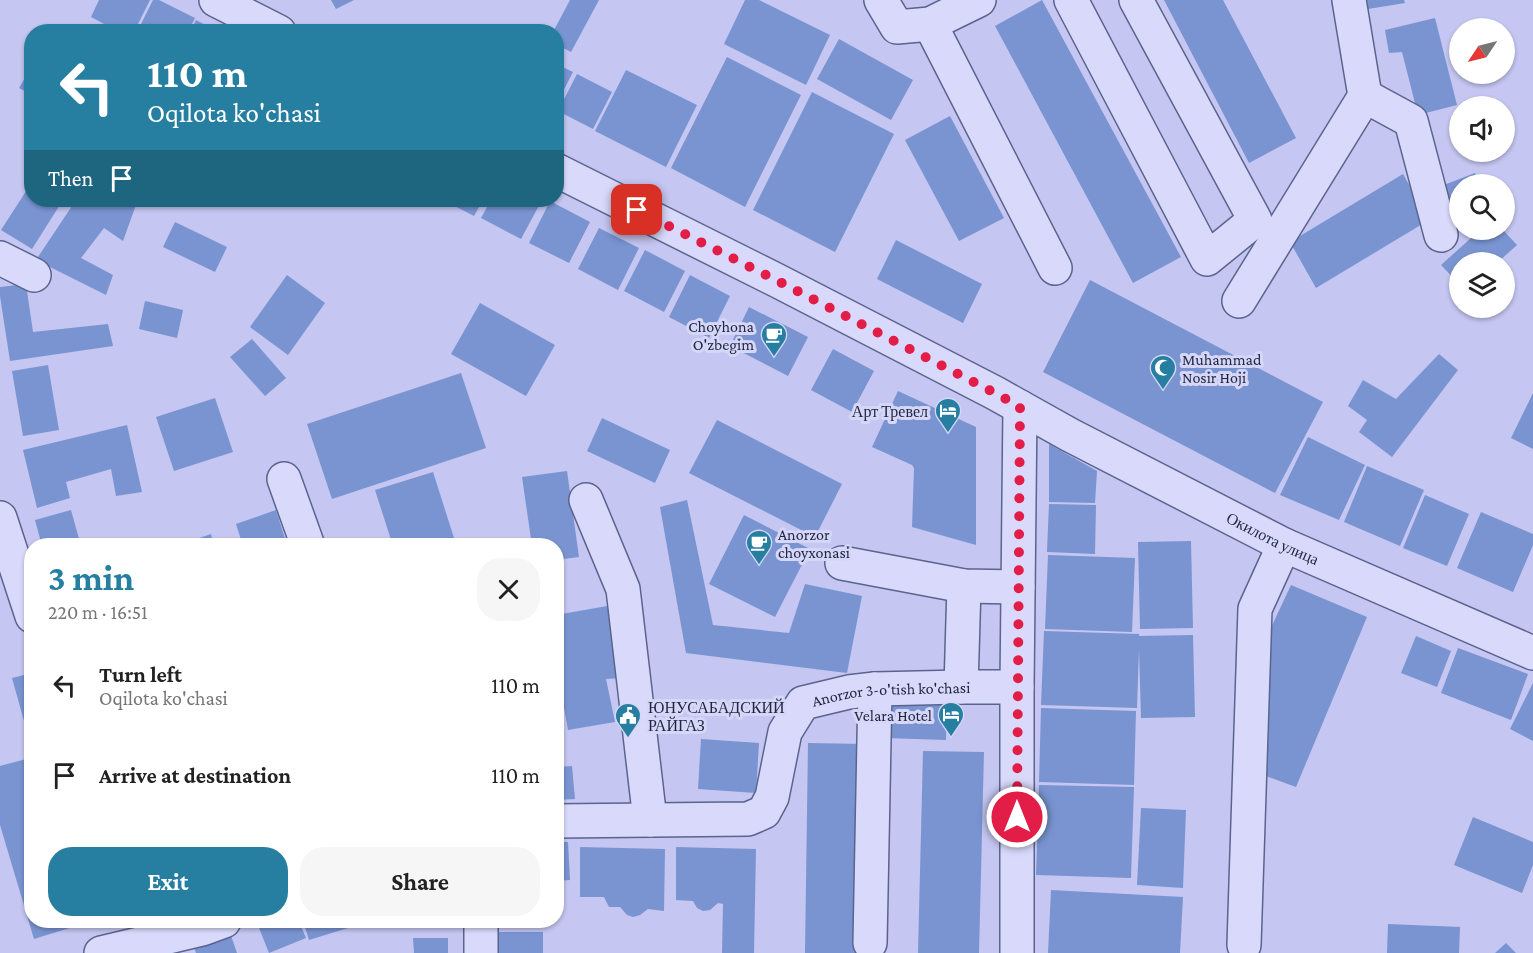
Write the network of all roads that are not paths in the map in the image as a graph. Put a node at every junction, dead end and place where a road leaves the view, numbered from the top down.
1 (216, 0) edge
2 (979, 0) edge
3 (1071, 0) edge
4 (1136, 0) edge
5 (1349, 0) edge
6 (879, 2) edge
7 (263, 24) edge
8 (930, 24) junction
9 (1365, 96) junction
10 (564, 174) edge
11 (1442, 235) dead end
12 (0, 258) edge
13 (1055, 268) dead end
14 (34, 275) dead end
15 (1239, 301) dead end
16 (1020, 407) junction
17 (284, 479) dead end
18 (586, 500) dead end
19 (0, 518) edge
20 (305, 538) edge
21 (1284, 545) junction
22 (842, 563) dead end
23 (964, 586) junction
24 (1018, 587) junction
25 (24, 592) edge
26 (1533, 653) edge
27 (961, 687) junction
28 (1017, 687) junction
29 (875, 689) junction
30 (650, 820) junction
31 (564, 821) edge
32 (205, 928) edge
33 (481, 928) edge
34 (870, 943) dead end
35 (1244, 945) dead end
36 (100, 953) edge
37 (480, 953) edge
38 (1017, 953) edge

1 - 7 street
2 - 8 street
3 - 4 street
5 - 9 street
6 - 8 street
8 - 13 street
9 - 11 street
9 - 15 street
10 - 16 street, Окилота улица
12 - 14 street
16 - 21 street, Окилота улица
16 - 24 street
17 - 20 street
18 - 30 street
19 - 25 street
21 - 26 street, Окилота улица
21 - 35 street
22 - 23 street
23 - 24 street
23 - 27 street
24 - 28 street
27 - 28 street, Anorzor 3-o'tish ko'chasi
27 - 29 street, Anorzor 3-o'tish ko'chasi
28 - 38 street
29 - 30 street, Anorzor 3-o'tish ko'chasi
29 - 34 street
30 - 31 street, Anorzor 3-o'tish ko'chasi
32 - 36 street
33 - 37 street

